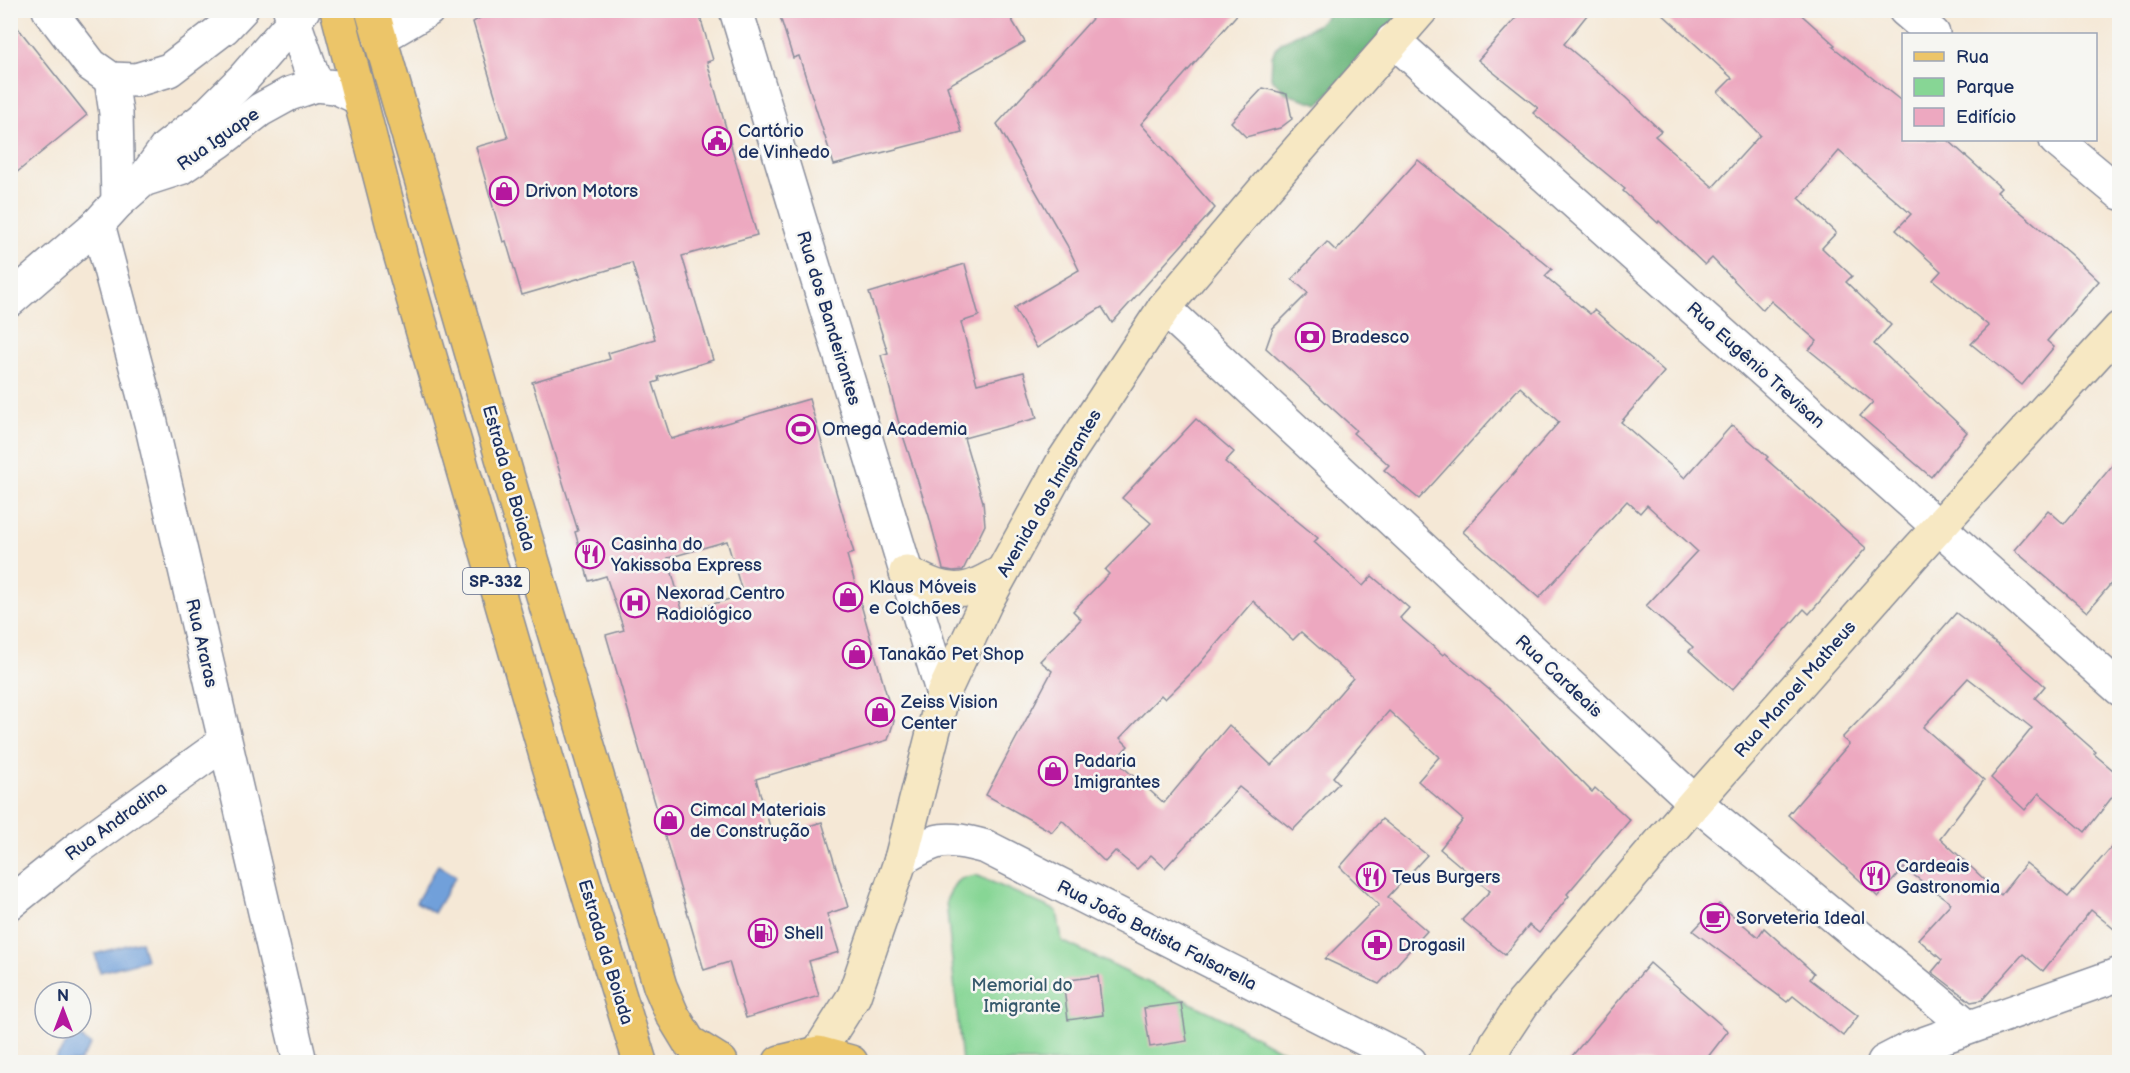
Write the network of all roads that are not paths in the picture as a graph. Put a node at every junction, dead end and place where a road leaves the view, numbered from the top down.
1 (49, 10) edge
2 (241, 10) edge
3 (337, 10) edge
4 (428, 10) edge
5 (736, 10) edge
6 (1420, 10) edge
7 (1905, 10) edge
8 (296, 15) edge
9 (376, 25) edge
10 (1932, 33) edge
11 (1393, 40) junction
12 (111, 79) junction
13 (316, 85) junction
14 (359, 98) junction
15 (2057, 141) edge
16 (143, 180) junction
17 (2120, 194) edge
18 (108, 213) junction
19 (10, 300) edge
20 (1164, 308) junction
21 (2120, 328) edge
22 (1938, 528) junction
23 (906, 572) junction
24 (1002, 572) junction
25 (2120, 689) edge
26 (943, 694) junction
27 (224, 743) junction
28 (1695, 802) junction
29 (901, 859) junction
30 (10, 903) edge
31 (2120, 974) edge
32 (1970, 1027) junction
33 (818, 1053) junction
34 (300, 1062) edge
35 (640, 1062) edge
36 (721, 1062) edge
37 (780, 1062) edge
38 (851, 1062) edge
39 (1410, 1062) edge
40 (1488, 1062) edge
41 (1884, 1062) edge

1 - 12 street
2 - 12 street
3 - 14 main road, Estrada da Boiada / SP-332
4 - 9 street
5 - 23 street, Rua dos Bandeirantes
6 - 11 main road, Avenida dos Imigrantes
7 - 10 street
8 - 13 street
8 - 16 street
9 - 36 main road, Estrada da Boiada / SP-332
11 - 20 main road, Avenida dos Imigrantes
11 - 22 street, Rua Eugênio Trevisan
12 - 18 street, Rua Araras
13 - 14 street
13 - 16 street, Rua Iguape
14 - 35 main road, Estrada da Boiada / SP-332
15 - 17 street
16 - 18 street, Rua Iguape
18 - 19 street, Rua Iguape
18 - 27 street, Rua Araras
20 - 24 main road, Avenida dos Imigrantes
20 - 28 street, Rua Cardeais
21 - 22 main road, Rua Manoel Matheus
22 - 25 street, Rua Eugênio Trevisan
22 - 28 main road, Rua Manoel Matheus
23 - 24 main road
23 - 26 street, Rua dos Bandeirantes
24 - 26 main road, Avenida dos Imigrantes
26 - 29 main road, Avenida dos Imigrantes
27 - 30 street, Rua Andradina
27 - 34 street, Rua Araras
28 - 32 street, Rua Cardeais
28 - 40 main road, Rua Manoel Matheus
29 - 33 main road, Avenida dos Imigrantes
29 - 39 street, Rua João Batista Falsarella
31 - 32 street
32 - 41 street
33 - 37 main road
33 - 38 main road

